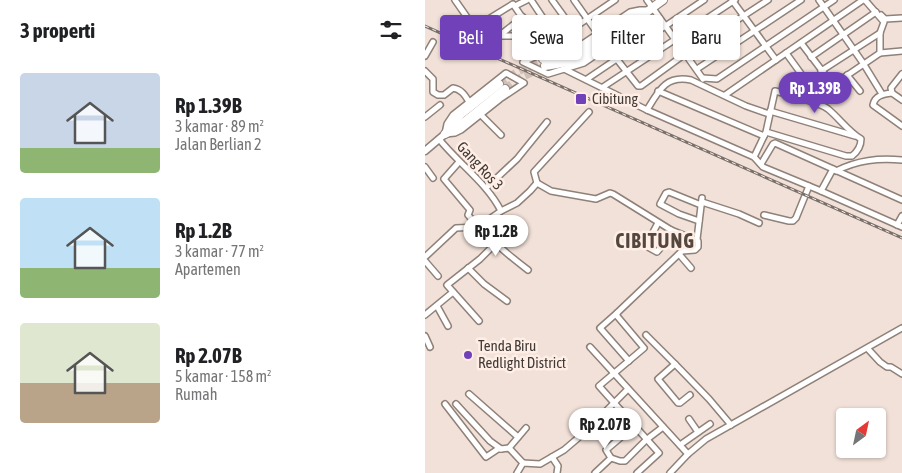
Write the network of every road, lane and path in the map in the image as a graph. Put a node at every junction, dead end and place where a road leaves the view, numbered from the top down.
1 (455, 0) edge
2 (527, 0) edge
3 (531, 0) edge
4 (552, 0) edge
5 (585, 0) edge
6 (615, 0) edge
7 (647, 0) edge
8 (663, 0) edge
9 (704, 0) edge
10 (733, 0) edge
11 (768, 0) edge
12 (801, 0) edge
13 (819, 0) edge
14 (834, 0) edge
15 (865, 0) edge
16 (576, 2) edge
17 (514, 5) junction
18 (823, 7) junction
19 (650, 9) junction
20 (876, 12) junction
21 (466, 15) edge
22 (497, 15) edge
23 (522, 15) edge
24 (541, 15) edge
25 (563, 15) edge
26 (626, 15) edge
27 (646, 15) edge
28 (712, 15) edge
29 (744, 16) junction
30 (587, 18) junction
31 (901, 18) edge
32 (740, 19) edge
33 (885, 20) junction
34 (833, 21) junction
35 (582, 22) edge
36 (512, 25) edge
37 (592, 25) edge
38 (665, 26) junction
39 (755, 31) junction
40 (880, 33) junction
41 (502, 34) edge
42 (843, 35) junction
43 (673, 37) edge
44 (433, 42) dead end
45 (673, 43) edge
46 (801, 43) junction
47 (766, 45) junction
48 (854, 50) junction
49 (902, 51) edge
50 (786, 53) junction
51 (880, 53) junction
52 (425, 56) edge
53 (811, 56) junction
54 (582, 58) edge
55 (592, 59) edge
56 (537, 60) edge
57 (558, 60) edge
58 (576, 60) edge
59 (616, 60) edge
60 (618, 60) edge
61 (677, 60) edge
62 (690, 60) edge
63 (776, 60) junction
64 (863, 63) junction
65 (564, 69) junction
66 (697, 69) junction
67 (425, 71) edge
68 (821, 71) junction
69 (627, 72) junction
70 (902, 74) edge
71 (847, 75) junction
72 (703, 78) junction
73 (587, 79) junction
74 (502, 86) tunnel mouth
75 (603, 87) junction
76 (707, 87) junction
77 (658, 91) junction
78 (859, 91) dead end
79 (815, 93) dead end
80 (892, 93) junction
81 (882, 94) junction
82 (725, 96) junction
83 (902, 100) edge
84 (469, 102) junction
85 (440, 105) dead end
86 (647, 110) junction
87 (589, 112) dead end
88 (770, 113) junction
89 (480, 114) junction
90 (425, 117) edge
91 (547, 122) dead end
92 (902, 126) edge
93 (765, 134) junction
94 (501, 135) dead end
95 (855, 136) junction
96 (442, 137) junction
97 (426, 148) edge
98 (754, 157) junction
99 (902, 160) edge
100 (459, 162) junction
101 (761, 164) junction
102 (425, 167) edge
103 (834, 170) junction
104 (433, 178) dead end
105 (537, 183) junction
106 (809, 186) junction
107 (486, 188) junction
108 (821, 191) junction
109 (902, 200) edge
110 (702, 202) junction
111 (501, 211) junction
112 (764, 215) dead end
113 (902, 216) edge
114 (699, 221) junction
115 (658, 223) junction
116 (759, 223) dead end
117 (900, 226) edge
118 (478, 227) junction
119 (671, 230) junction
120 (697, 239) junction
121 (496, 243) junction
122 (679, 254) junction
123 (425, 257) edge
124 (425, 260) edge
125 (468, 268) junction
126 (691, 268) dead end
127 (528, 270) dead end
128 (438, 276) dead end
129 (453, 292) junction
130 (507, 301) dead end
131 (437, 306) junction
132 (617, 313) junction
133 (425, 315) edge
134 (479, 320) dead end
135 (448, 326) dead end
136 (902, 328) edge
137 (646, 335) dead end
138 (425, 336) edge
139 (430, 347) dead end
140 (590, 347) dead end
141 (868, 349) junction
142 (629, 361) junction
143 (675, 364) junction
144 (613, 373) junction
145 (902, 374) edge
146 (628, 389) junction
147 (469, 394) dead end
148 (690, 395) dead end
149 (614, 403) junction
150 (445, 404) dead end
151 (456, 404) dead end
152 (689, 419) dead end
153 (710, 424) dead end
154 (731, 424) junction
155 (634, 426) junction
156 (663, 427) junction
157 (527, 428) dead end
158 (698, 432) junction
159 (518, 437) junction
160 (646, 440) junction
161 (680, 446) junction
162 (509, 448) junction
163 (501, 449) junction
164 (688, 454) junction
165 (552, 457) junction
166 (611, 458) junction
167 (523, 463) junction
168 (517, 473) edge
169 (557, 473) edge
170 (595, 473) edge
171 (637, 473) edge
172 (670, 473) edge

1 - 21 street
2 - 17 street
3 - 24 street
4 - 25 street
5 - 16 street
6 - 30 street
7 - 19 street
8 - 19 main road
9 - 38 street
10 - 28 street
10 - 29 street
11 - 29 street
12 - 39 street
13 - 18 street
14 - 18 street
15 - 20 street
15 - 33 street
15 - 34 street
16 - 30 street
17 - 22 street
17 - 23 street
18 - 34 street
18 - 47 street
19 - 26 street
19 - 27 street
19 - 38 street
19 - 54 main road
20 - 33 street
20 - 42 street
29 - 32 street
29 - 39 street
30 - 35 street
30 - 37 street
31 - 33 street
33 - 40 street
34 - 42 street
34 - 46 street
36 - 41 street
38 - 43 street
39 - 47 street
39 - 66 street
40 - 48 street
40 - 51 street
42 - 48 street
42 - 53 street
44 - 52 street
45 - 69 street
46 - 50 street
46 - 53 street
47 - 63 street
47 - 72 street
48 - 64 street
48 - 68 street
49 - 51 street
50 - 63 street
50 - 79 street
51 - 64 street
53 - 68 street
55 - 65 street
56 - 65 street
57 - 58 main road
59 - 73 street
60 - 69 street
61 - 69 street
62 - 66 street
63 - 82 street
64 - 71 street
64 - 81 street
65 - 73 street
66 - 72 street
67 - 84 street
68 - 71 street
69 - 75 street
70 - 80 street
71 - 78 street
72 - 76 street
73 - 75 street
74 - 96 main road
75 - 86 street
76 - 77 street
76 - 82 street
77 - 86 street
77 - 93 street
80 - 81 street
80 - 83 street
81 - 92 street
82 - 88 street
84 - 89 street
84 - 96 street
85 - 90 street
86 - 98 street
87 - 105 street
88 - 93 street
88 - 95 street
88 - 95 street
89 - 94 street
89 - 96 street
91 - 107 street
93 - 95 street
93 - 98 street
96 - 97 street
96 - 100 street, Gang Ros 3
98 - 101 street
99 - 103 street
100 - 107 street, Gang Ros 3
100 - 118 street
101 - 103 street
101 - 106 street
102 - 104 street
103 - 108 street
103 - 109 street
105 - 111 street
105 - 115 street
106 - 108 street
106 - 112 street
107 - 111 street, Gang Ros 3
108 - 117 street
110 - 114 street
110 - 114 street
110 - 116 street
111 - 118 street
113 - 117 street
114 - 120 street
115 - 119 street
115 - 119 street
118 - 121 street
118 - 123 street
119 - 120 street
120 - 122 street
121 - 125 street
121 - 127 street
122 - 126 street
122 - 132 street
124 - 128 street
125 - 129 street
125 - 130 street
129 - 131 street
129 - 134 street
131 - 133 street
131 - 135 street
132 - 142 street
132 - 142 street
136 - 141 street
137 - 143 street
138 - 139 street
140 - 144 street
141 - 145 street
141 - 154 street
142 - 144 street
143 - 148 street
143 - 154 street
144 - 146 street
144 - 149 street
146 - 149 street
146 - 156 street
147 - 159 street
149 - 155 street
149 - 165 street
150 - 163 street
151 - 163 street
152 - 158 street
153 - 158 street
154 - 164 street
155 - 160 street
155 - 166 street
156 - 160 street
156 - 161 street
157 - 159 street
158 - 161 street
159 - 162 street
160 - 166 street
160 - 171 street
161 - 164 street
162 - 163 street
162 - 167 street
164 - 172 street
165 - 167 street
165 - 169 street
166 - 170 street
167 - 168 street

